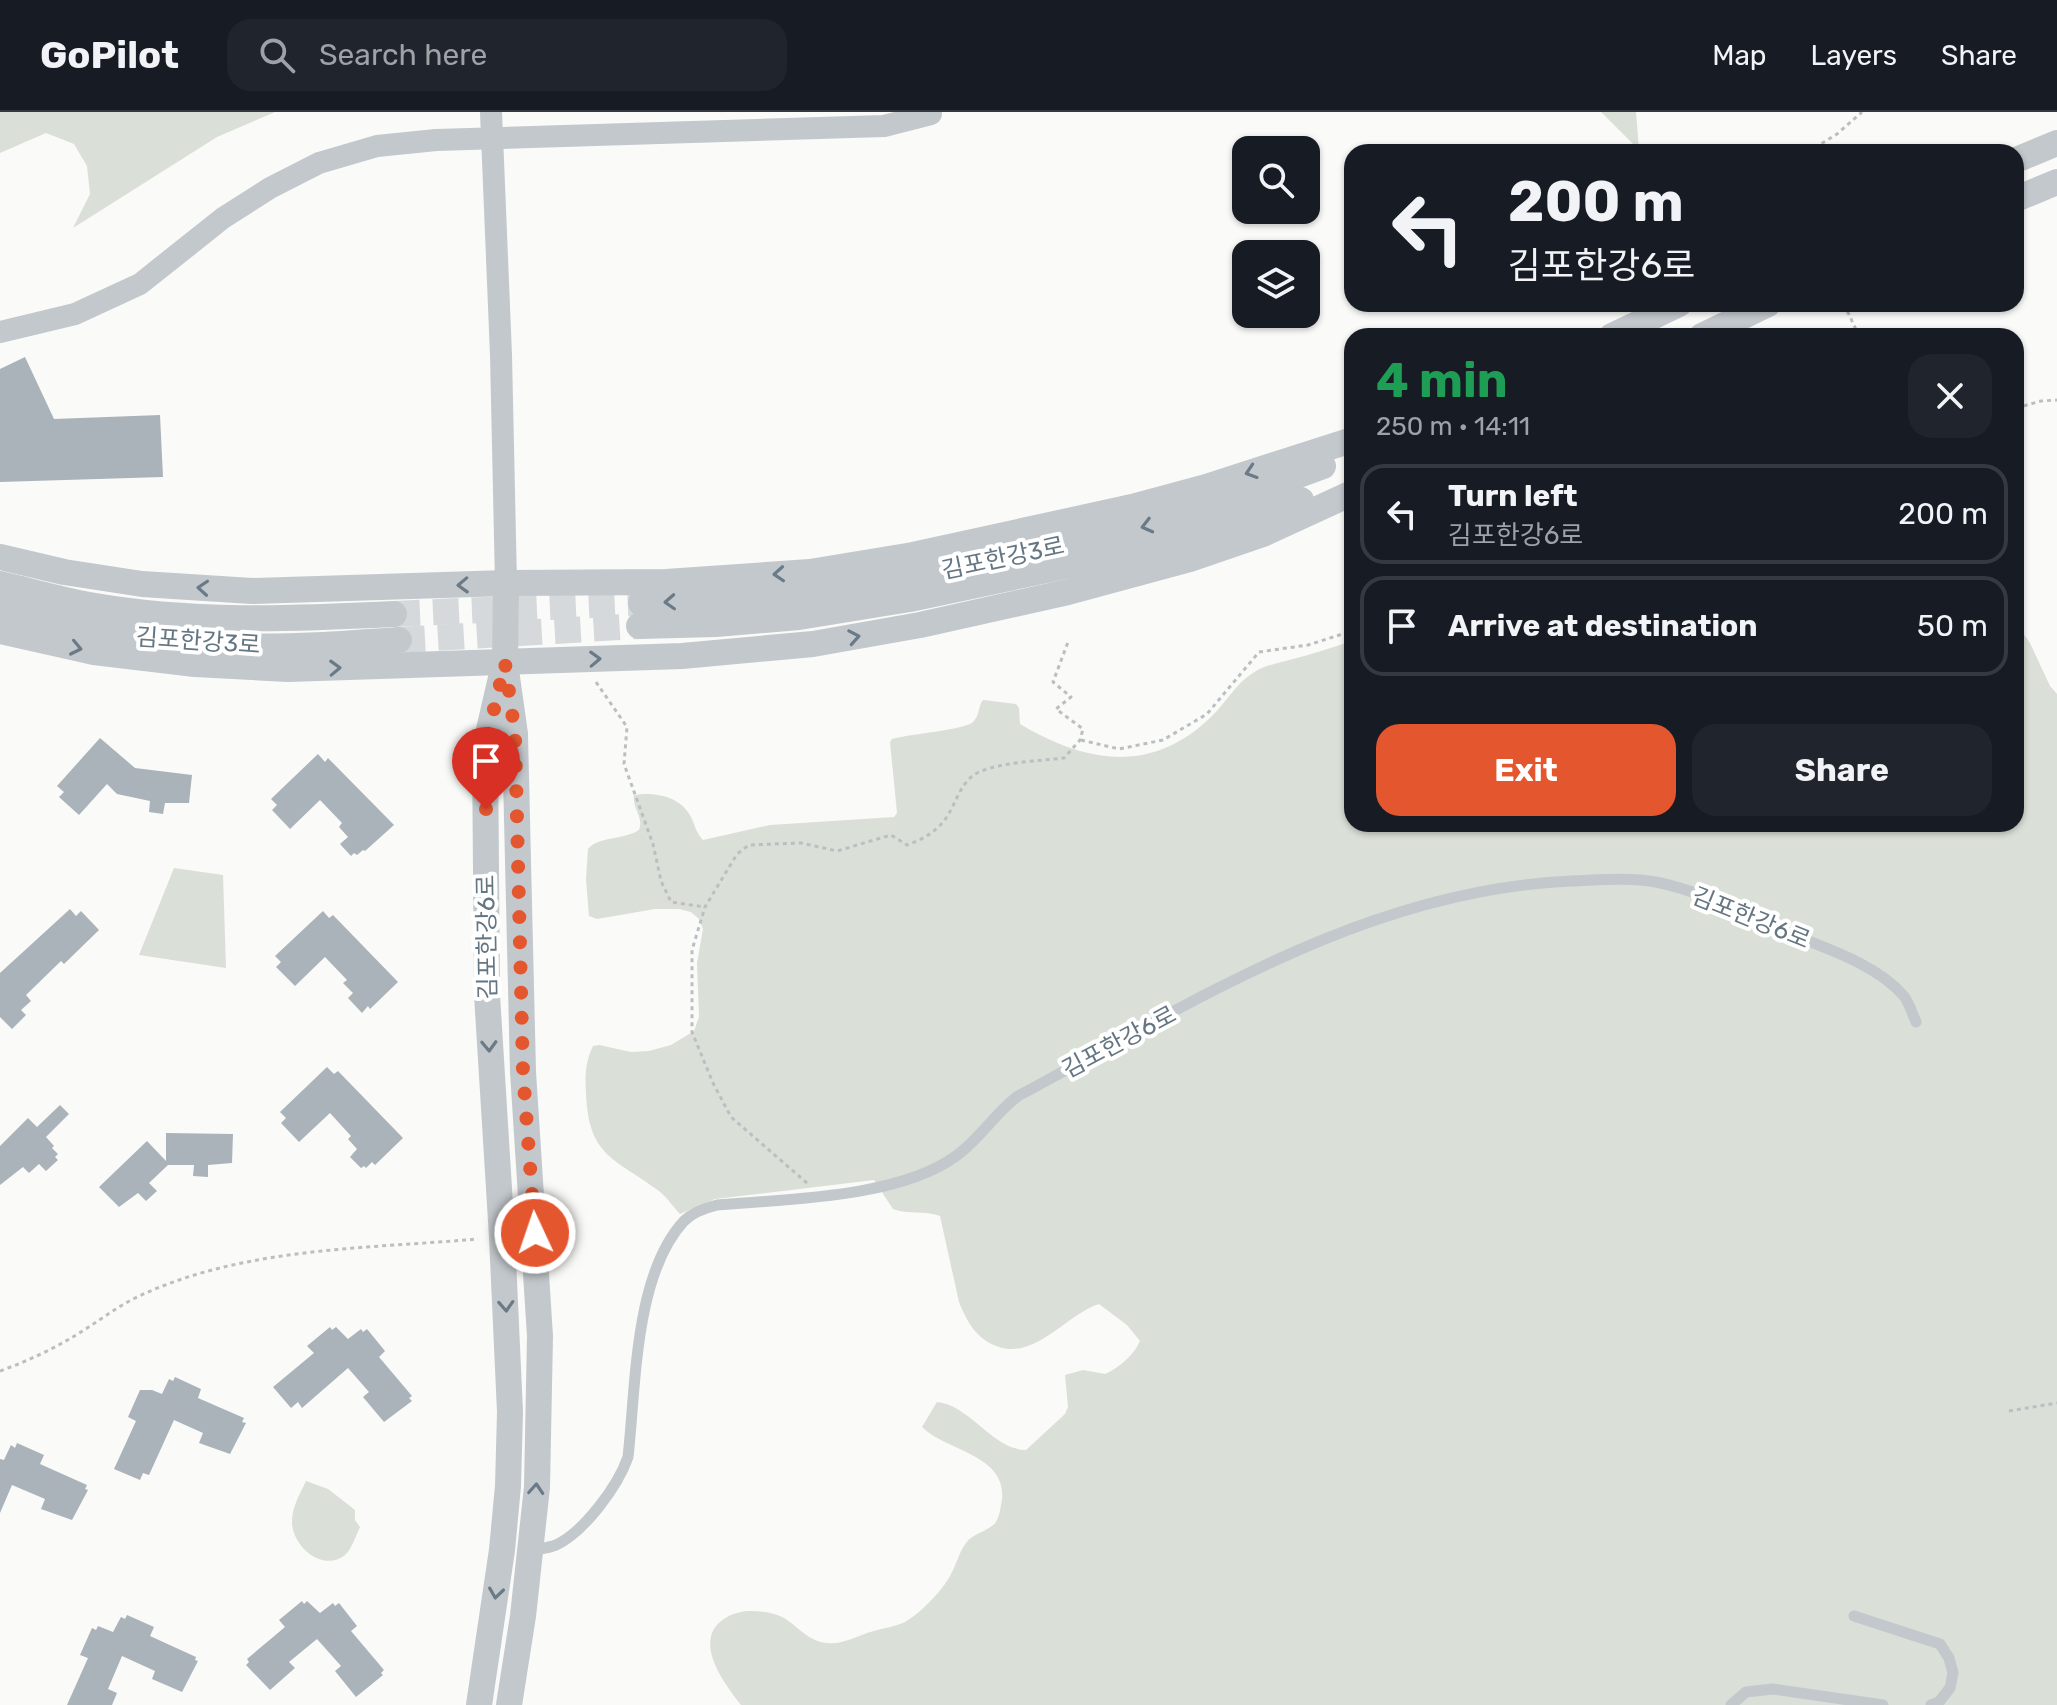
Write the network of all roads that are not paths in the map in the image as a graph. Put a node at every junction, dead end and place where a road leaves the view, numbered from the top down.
1 (491, 112) edge
2 (931, 114) dead end
3 (492, 139) junction
4 (2057, 143) edge
5 (2024, 157) edge
6 (2057, 182) edge
7 (2024, 196) edge
8 (1662, 312) edge
9 (1752, 312) edge
10 (1629, 328) edge
11 (1718, 328) edge
12 (0, 332) edge
13 (1344, 443) edge
14 (1344, 457) edge
15 (1344, 485) edge
16 (1344, 497) edge
17 (0, 557) edge
18 (506, 583) junction
19 (0, 584) edge
20 (401, 587) junction
21 (637, 604) junction
22 (0, 609) edge
23 (394, 614) tunnel mouth
24 (0, 631) edge
25 (400, 653) junction
26 (631, 658) junction
27 (505, 663) junction
28 (1916, 1022) dead end
29 (502, 1550) junction
30 (531, 1551) junction
31 (1854, 1616) dead end
32 (479, 1705) edge
33 (509, 1705) edge
34 (1731, 1705) edge
35 (1883, 1705) edge
36 (1931, 1705) edge

1 - 3 street
2 - 3 street
3 - 12 street
3 - 18 street
4 - 5 street
6 - 7 street
8 - 10 street
9 - 11 street
13 -> 21 street
14 -> 21 street, 김포한강3로
15 - 21 street, 김포한강3로
26 -> 16 street
20 -> 17 street
18 -> 20 street
18 - 21 street
18 - 27 street, 김포한강6로
19 - 23 street, 김포한강3로
20 - 25 street
21 - 26 street
22 - 25 street, 김포한강3로
24 -> 25 street
25 - 27 street
27 -> 26 street
27 -> 29 street, 김포한강6로
30 -> 27 street, 김포한강6로
28 - 30 lane, 김포한강6로
29 - 30 lane, 김포한강6로
29 -> 32 street, 김포한강6로
30 - 33 street, 김포한강6로
31 - 36 lane
34 - 35 lane

